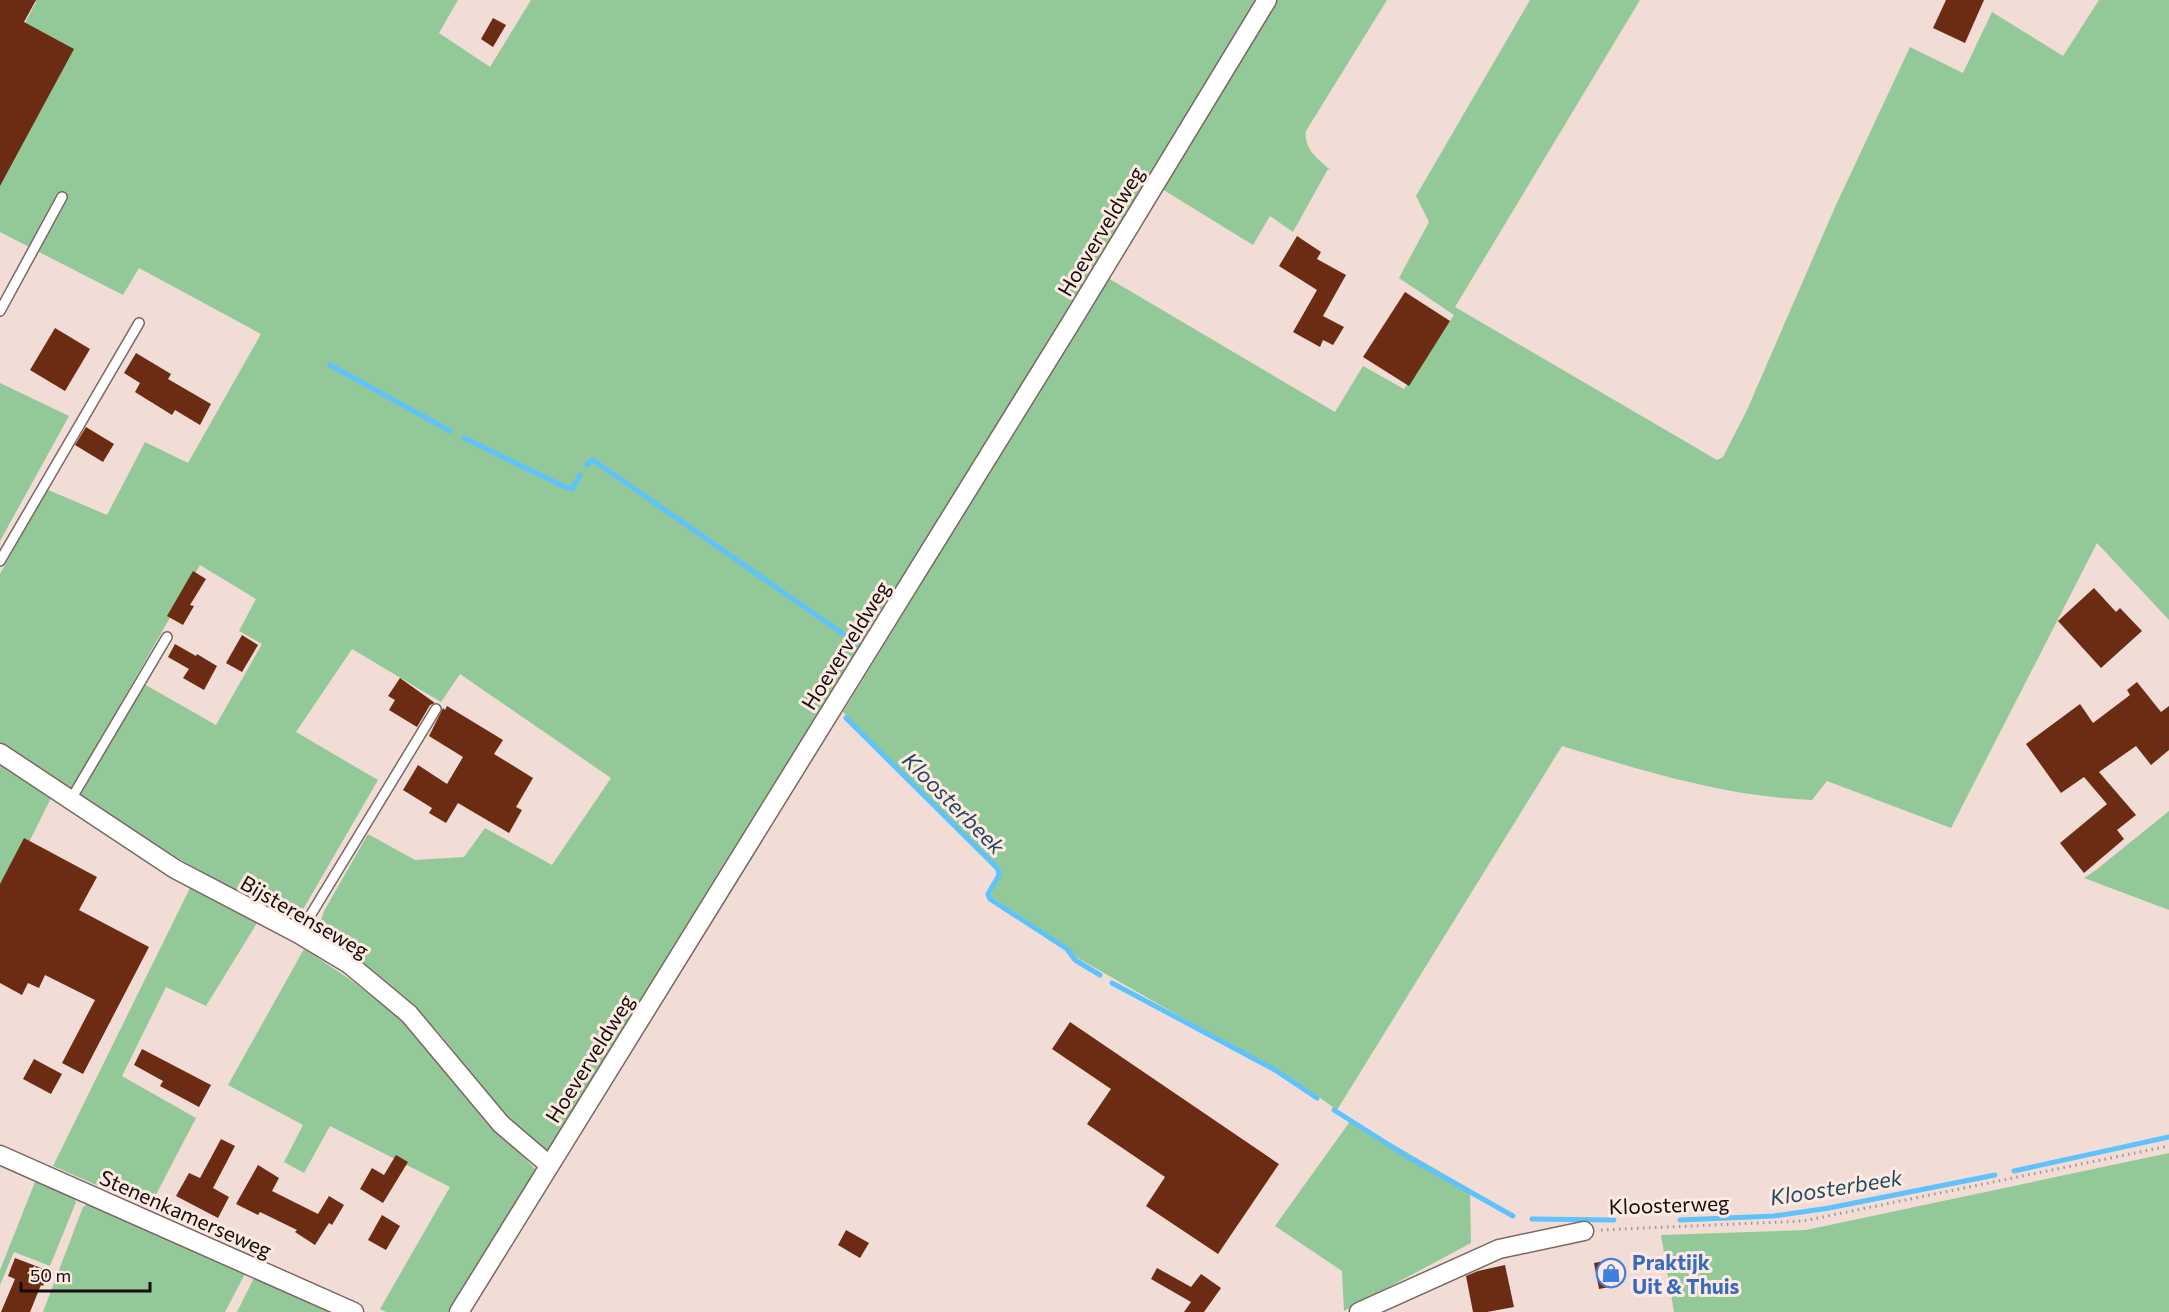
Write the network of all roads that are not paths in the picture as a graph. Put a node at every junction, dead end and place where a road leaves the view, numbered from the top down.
1 (1266, 0) edge
2 (62, 197) dead end
3 (0, 311) edge
4 (139, 323) dead end
5 (0, 561) edge
6 (167, 637) dead end
7 (436, 709) dead end
8 (0, 753) edge
9 (70, 801) junction
10 (299, 934) junction
11 (0, 1155) edge
12 (549, 1165) junction
13 (1584, 1231) road end
14 (354, 1312) edge
15 (459, 1312) edge
16 (1359, 1312) edge

1 - 12 street, Hoeverveldweg
2 - 3 lane
4 - 5 lane
6 - 9 lane
7 - 10 lane
8 - 9 street, Bijsterenseweg
9 - 10 street, Bijsterenseweg
10 - 12 street, Bijsterenseweg
11 - 14 street, Stenenkamerseweg
12 - 15 street, Hoeverveldweg
13 - 16 street, Kloosterweg

